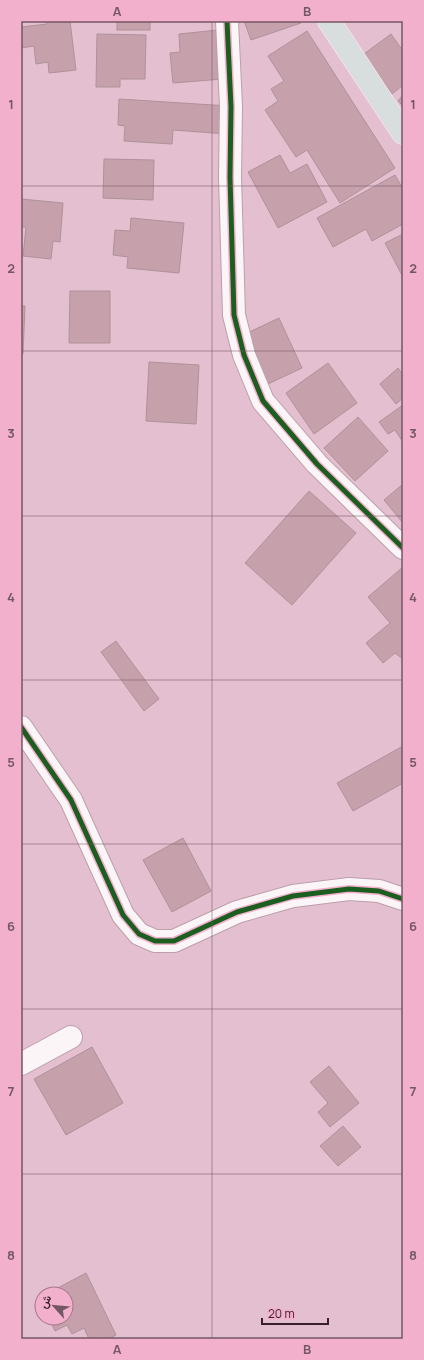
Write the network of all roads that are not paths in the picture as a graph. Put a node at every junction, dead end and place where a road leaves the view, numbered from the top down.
1 (227, 21) edge
2 (329, 21) edge
3 (403, 133) edge
4 (403, 548) edge
5 (21, 727) edge
6 (403, 899) edge
7 (71, 1037) dead end
8 (21, 1064) edge

1 - 4 street
2 - 3 main road
5 - 6 street
7 - 8 street

